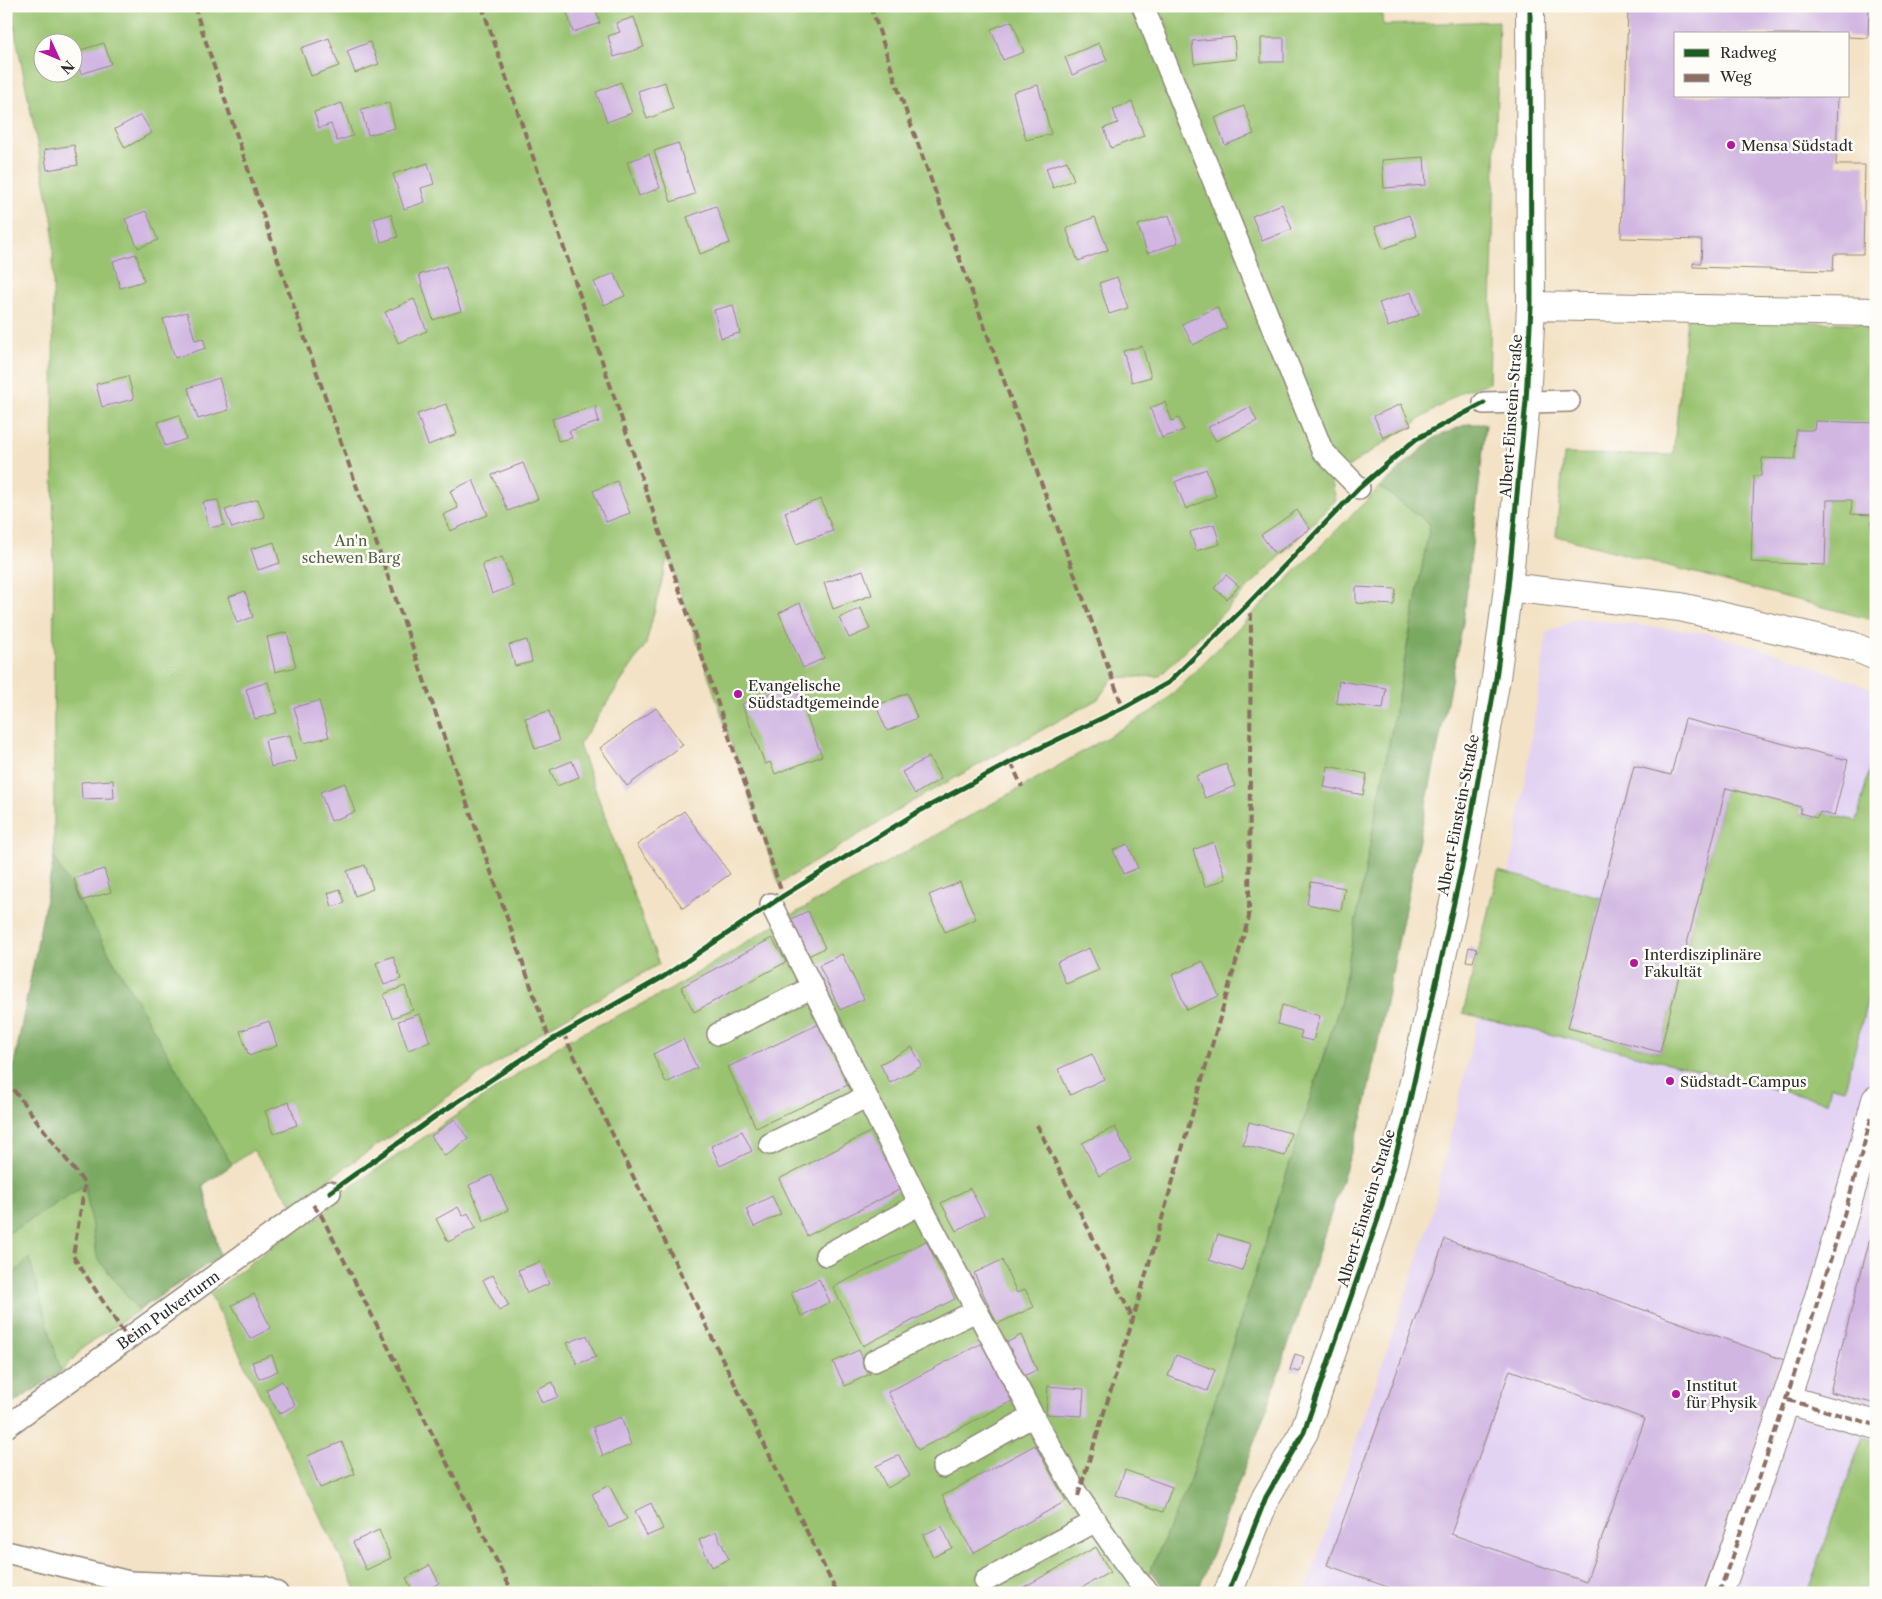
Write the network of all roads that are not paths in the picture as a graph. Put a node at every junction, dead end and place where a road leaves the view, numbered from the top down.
1 (1143, 6) edge
2 (1530, 6) edge
3 (1531, 306) junction
4 (1876, 312) edge
5 (1526, 401) junction
6 (1570, 401) dead end
7 (1484, 403) dead end
8 (1359, 488) dead end
9 (1508, 587) junction
10 (1876, 656) edge
11 (771, 904) dead end
12 (813, 987) junction
13 (718, 1034) dead end
14 (866, 1097) junction
15 (1876, 1100) edge
16 (770, 1144) dead end
17 (330, 1192) dead end
18 (920, 1204) junction
19 (826, 1255) dead end
20 (976, 1311) junction
21 (874, 1361) dead end
22 (1788, 1400) junction
23 (1033, 1416) junction
24 (1876, 1425) edge
25 (6, 1427) edge
26 (943, 1467) dead end
27 (1096, 1521) junction
28 (6, 1552) edge
29 (985, 1581) dead end
30 (134, 1587) edge
31 (1138, 1588) edge
32 (278, 1593) edge
33 (1228, 1593) edge
34 (1719, 1593) edge

1 - 8 lane
2 - 3 street, Albert-Einstein-Straße
3 - 4 street
3 - 5 street, Albert-Einstein-Straße
5 - 6 lane
5 - 7 lane
5 - 9 street, Albert-Einstein-Straße
9 - 10 street
9 - 33 street, Albert-Einstein-Straße
11 - 12 lane
12 - 13 lane
12 - 14 lane
14 - 16 lane
14 - 18 lane
15 - 22 street
17 - 25 lane, Beim Pulverturm
18 - 19 lane
18 - 20 lane
20 - 21 lane
20 - 23 lane
22 - 24 street
22 - 34 street
23 - 26 lane
23 - 27 lane
27 - 29 lane
27 - 31 lane
28 - 30 lane
30 - 32 lane

